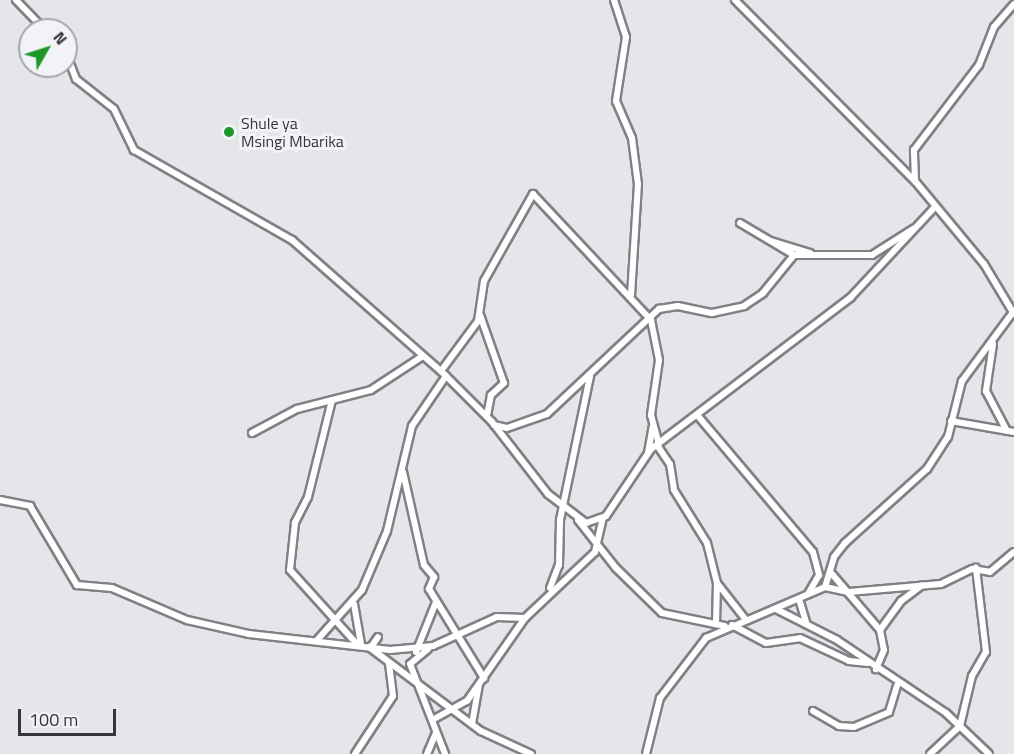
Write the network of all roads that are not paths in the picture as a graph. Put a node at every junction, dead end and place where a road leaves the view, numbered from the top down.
1 (16, 0) edge
2 (614, 0) edge
3 (735, 0) edge
4 (1014, 4) edge
5 (33, 18) edge
6 (76, 78) edge
7 (915, 181) junction
8 (935, 207) junction
9 (740, 223) dead end
10 (916, 228) junction
11 (767, 241) junction
12 (810, 253) junction
13 (795, 255) junction
14 (631, 295) junction
15 (1013, 313) edge
16 (480, 314) junction
17 (649, 318) junction
18 (993, 343) junction
19 (423, 356) junction
20 (444, 374) junction
21 (590, 376) junction
22 (332, 400) junction
23 (487, 416) junction
24 (698, 416) junction
25 (951, 420) junction
26 (494, 425) junction
27 (654, 425) junction
28 (1010, 432) edge
29 (252, 433) dead end
30 (658, 444) junction
31 (648, 453) junction
32 (403, 471) junction
33 (0, 500) edge
34 (564, 509) junction
35 (603, 518) junction
36 (578, 520) junction
37 (598, 547) junction
38 (1014, 552) edge
39 (975, 568) junction
40 (832, 574) junction
41 (717, 583) junction
42 (922, 585) junction
43 (825, 587) junction
44 (849, 592) junction
45 (548, 594) junction
46 (802, 598) junction
47 (436, 602) junction
48 (354, 604) junction
49 (776, 609) junction
50 (525, 618) junction
51 (338, 620) junction
52 (747, 620) junction
53 (806, 622) junction
54 (716, 624) junction
55 (728, 625) junction
56 (880, 630) junction
57 (378, 637) dead end
58 (455, 637) junction
59 (318, 639) junction
60 (358, 644) junction
61 (433, 646) junction
62 (370, 647) junction
63 (418, 649) junction
64 (411, 660) junction
65 (868, 663) junction
66 (876, 669) junction
67 (396, 673) junction
68 (482, 676) junction
69 (415, 684) junction
70 (897, 685) junction
71 (479, 686) junction
72 (455, 710) junction
73 (813, 711) dead end
74 (434, 719) junction
75 (472, 724) junction
76 (960, 726) junction
77 (436, 733) junction
78 (356, 754) edge
79 (427, 754) edge
80 (445, 754) edge
81 (531, 754) edge
82 (646, 754) edge
83 (930, 754) edge
84 (989, 754) edge

1 - 5 street
2 - 14 street
3 - 7 street
4 - 7 street
6 - 19 street
7 - 8 street
8 - 10 street
8 - 15 street
9 - 11 street
10 - 12 street
10 - 24 street
11 - 12 street
11 - 13 street
12 - 13 street
13 - 17 street
14 - 16 street
14 - 17 street
15 - 18 street
16 - 20 street
16 - 23 street
17 - 21 street
17 - 27 street
18 - 25 street
18 - 28 street
19 - 20 street
19 - 22 street
20 - 23 street
20 - 32 street
21 - 26 street
21 - 34 street
22 - 29 street
22 - 51 street
23 - 26 street
24 - 30 street
24 - 46 street
25 - 28 street
25 - 40 street
26 - 34 street
27 - 30 street
27 - 31 street
30 - 31 street
30 - 41 street
31 - 35 street
32 - 47 street
32 - 48 street
33 - 59 street
34 - 36 street
34 - 45 street
35 - 36 street
35 - 37 street
36 - 37 street
37 - 45 street
37 - 54 street
38 - 39 street
39 - 42 street
39 - 76 street
40 - 43 street
40 - 44 street
41 - 52 street
41 - 54 street
42 - 44 street
42 - 56 street
43 - 44 street
43 - 46 street
44 - 56 street
45 - 50 street
46 - 49 street
46 - 53 street
47 - 58 street
47 - 63 street
48 - 51 street
48 - 60 street
49 - 52 street
49 - 53 street
50 - 58 street
50 - 68 street
51 - 59 street
51 - 60 street
52 - 55 street
53 - 65 street
54 - 55 street
55 - 65 street
55 - 82 street
56 - 66 street
57 - 62 street
58 - 61 street
58 - 68 street
59 - 60 street
60 - 62 street
61 - 63 street
61 - 64 street
62 - 63 street
62 - 67 street
63 - 64 street
64 - 67 street
64 - 69 street
65 - 66 street
66 - 70 street
67 - 69 street
67 - 78 street
68 - 71 street
69 - 72 street
69 - 74 street
70 - 73 street
70 - 76 street
71 - 72 street
71 - 75 street
72 - 74 street
72 - 75 street
74 - 77 street
75 - 81 street
76 - 83 street
76 - 84 street
77 - 79 street
77 - 80 street

